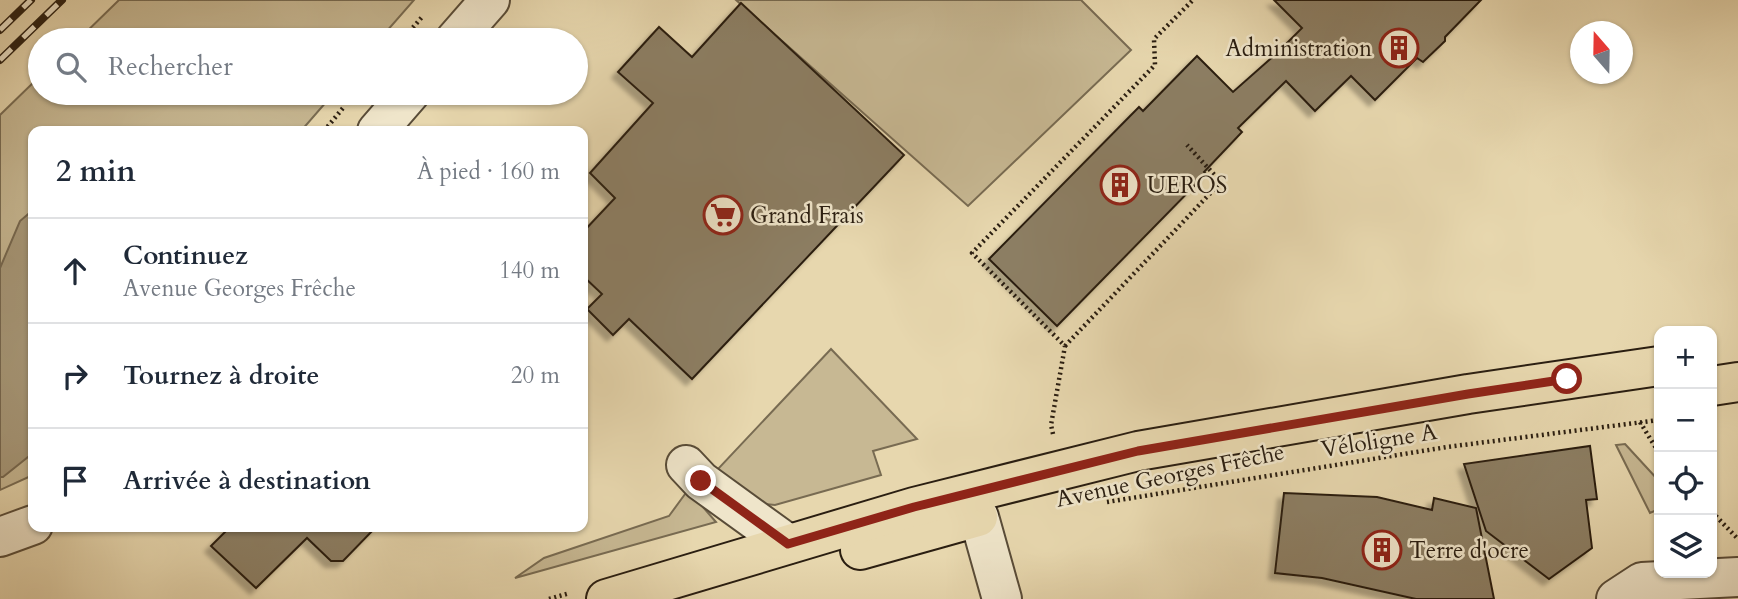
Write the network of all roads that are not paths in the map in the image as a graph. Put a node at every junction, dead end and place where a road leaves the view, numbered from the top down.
1 (489, 0) edge
2 (465, 28) edge
3 (400, 105) edge
4 (381, 126) edge
5 (1738, 356) edge
6 (1717, 358) edge
7 (1654, 367) edge
8 (1738, 382) edge
9 (1717, 385) edge
10 (1650, 408) edge
11 (686, 466) dead end
12 (979, 517) junction
13 (28, 527) edge
14 (0, 537) edge
15 (788, 544) junction
16 (1738, 577) edge
17 (606, 599) edge
18 (690, 599) edge
19 (1002, 599) edge
20 (1616, 599) edge

1 - 2 street
3 - 4 street
5 - 6 main road
7 - 15 main road, Avenue Georges Frêche
8 - 9 main road
10 - 12 main road, Avenue Georges Frêche
11 - 15 street
12 - 18 main road, Avenue Georges Frêche
12 - 19 street
13 - 14 street
15 - 17 main road, Avenue Georges Frêche
16 - 20 street

